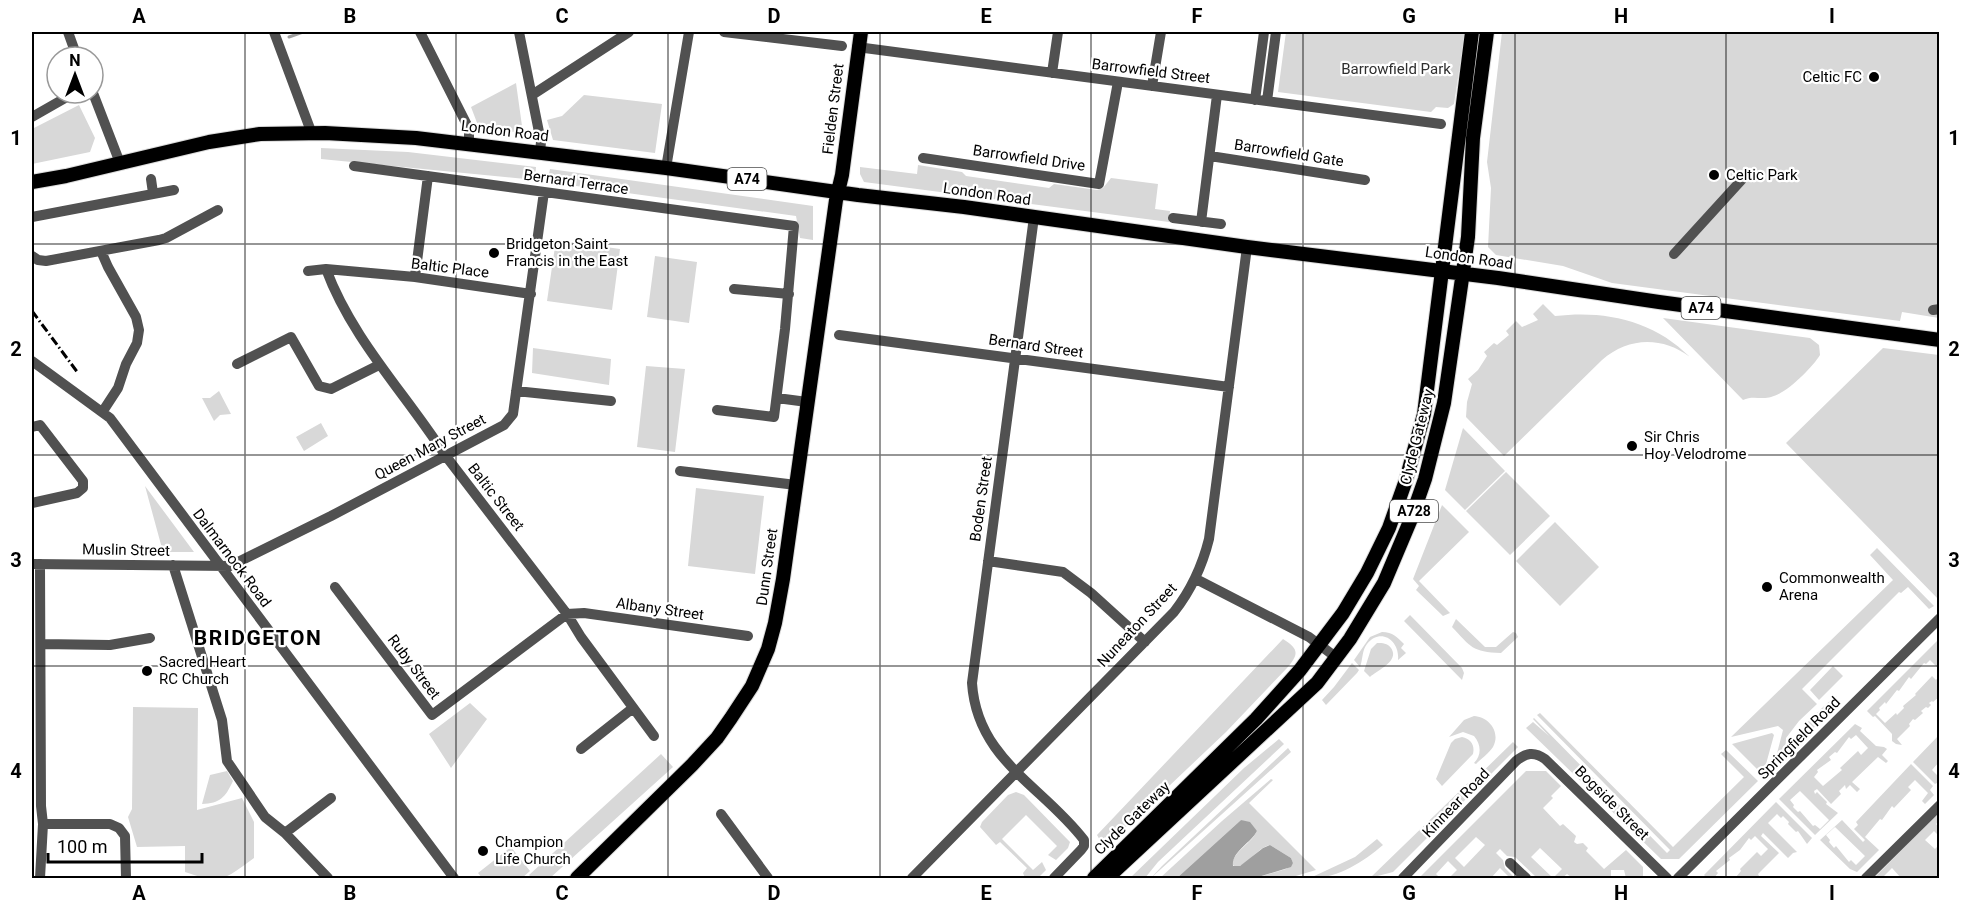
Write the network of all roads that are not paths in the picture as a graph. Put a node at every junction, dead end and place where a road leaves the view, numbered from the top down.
1 (274, 32) edge
2 (420, 32) edge
3 (519, 32) edge
4 (629, 32) edge
5 (688, 32) edge
6 (724, 32) edge
7 (861, 32) edge
8 (1058, 32) edge
9 (1161, 32) edge
10 (1264, 32) edge
11 (1276, 32) edge
12 (1472, 32) edge
13 (1487, 32) edge
14 (842, 46) dead end
15 (857, 47) junction
16 (1052, 73) junction
17 (1118, 82) junction
18 (1152, 86) junction
19 (532, 95) junction
20 (1217, 95) junction
21 (1255, 100) junction
22 (1267, 101) junction
23 (53, 105) edge
24 (98, 105) edge
25 (32, 117) edge
26 (1441, 124) dead end
27 (312, 134) junction
28 (469, 144) junction
29 (540, 152) junction
30 (1210, 156) junction
31 (923, 158) dead end
32 (120, 163) junction
33 (354, 166) dead end
34 (666, 168) junction
35 (1747, 174) dead end
36 (428, 176) junction
37 (151, 179) dead end
38 (1365, 180) dead end
39 (32, 182) edge
40 (174, 190) dead end
41 (839, 191) junction
42 (544, 192) junction
43 (153, 193) junction
44 (218, 210) dead end
45 (32, 216) edge
46 (1034, 217) junction
47 (1173, 218) dead end
48 (1201, 222) junction
49 (1221, 224) dead end
50 (1247, 247) junction
51 (101, 251) junction
52 (1674, 254) dead end
53 (32, 256) edge
54 (326, 269) junction
55 (308, 271) dead end
56 (1442, 271) junction
57 (1464, 274) junction
58 (415, 277) junction
59 (734, 289) dead end
60 (531, 294) junction
61 (789, 294) junction
62 (839, 335) dead end
63 (1940, 340) edge
64 (1015, 358) junction
65 (32, 361) edge
66 (237, 364) dead end
67 (379, 364) junction
68 (1229, 387) junction
69 (516, 391) junction
70 (777, 398) junction
71 (610, 401) dead end
72 (807, 402) junction
73 (717, 410) dead end
74 (103, 411) junction
75 (32, 427) edge
76 (445, 455) junction
77 (680, 471) dead end
78 (796, 485) junction
79 (32, 503) edge
80 (988, 561) junction
81 (36, 564) edge
82 (173, 566) junction
83 (220, 566) junction
84 (1196, 579) junction
85 (335, 587) dead end
86 (567, 614) junction
87 (1940, 618) edge
88 (748, 636) dead end
89 (150, 638) dead end
90 (1145, 642) junction
91 (40, 644) junction
92 (1320, 644) junction
93 (1337, 658) junction
94 (36, 695) edge
95 (633, 708) junction
96 (654, 736) dead end
97 (581, 749) dead end
98 (1533, 754) joint
99 (1016, 772) junction
100 (331, 798) dead end
101 (1940, 805) edge
102 (721, 814) dead end
103 (39, 828) edge
104 (285, 832) junction
105 (1510, 862) dead end
106 (40, 879) edge
107 (126, 879) edge
108 (328, 879) edge
109 (454, 879) edge
110 (577, 879) edge
111 (768, 879) edge
112 (912, 879) edge
113 (1054, 879) edge
114 (1094, 879) edge
115 (1107, 879) edge
116 (1403, 879) edge
117 (1526, 879) edge
118 (1667, 879) edge
119 (1678, 879) edge
120 (1866, 879) edge

1 - 27 street
2 - 28 street
3 - 19 street
4 - 19 street
5 - 34 street
6 - 14 street
7 - 15 main road, Fielden Street
8 - 16 street
9 - 18 street
10 - 21 street
11 - 22 street
12 - 56 main road, Clyde Gateway / A728
13 - 57 main road, Clyde Gateway / A728
15 - 16 street, Barrowfield Street
15 - 41 main road, Fielden Street
16 - 17 street, Barrowfield Street
17 - 18 street, Barrowfield Street
17 - 31 street, Barrowfield Drive
18 - 20 street, Barrowfield Street
19 - 29 street
20 - 21 street, Barrowfield Street
20 - 30 street
21 - 22 street, Barrowfield Street
22 - 26 street, Barrowfield Street
23 - 25 street
24 - 32 street
27 - 28 main road, London Road / A74
27 - 32 main road, London Road / A74
28 - 29 main road, London Road / A74
29 - 34 main road, London Road / A74
30 - 38 street, Barrowfield Gate
30 - 48 street
32 - 39 main road, London Road / A74
33 - 36 street, Bernard Terrace
34 - 41 main road, London Road / A74
35 - 52 street
36 - 42 street, Bernard Terrace
36 - 58 street
37 - 43 street
40 - 43 street
41 - 46 main road, London Road / A74
41 - 72 main road, Dunn Street
42 - 60 street, Queen Mary Street
42 - 61 street, Bernard Terrace
43 - 45 street
44 - 51 street
46 - 50 main road, London Road / A74
46 - 64 street, Boden Street
47 - 48 street
48 - 49 street
50 - 56 main road, London Road / A74
50 - 68 street, Nuneaton Street
51 - 53 street
51 - 74 street
54 - 55 street, Baltic Place
54 - 58 street, Baltic Place
54 - 67 street, Baltic Street
56 - 57 main road, London Road / A74
56 - 92 main road, Clyde Gateway / A728
57 - 63 main road, London Road / A74
57 - 93 main road, Clyde Gateway / A728
58 - 60 street, Baltic Place
59 - 61 street
60 - 69 street, Queen Mary Street
61 - 70 street
62 - 64 street, Bernard Street
64 - 68 street, Bernard Street
64 - 80 street, Boden Street
65 - 74 street, Dalmarnock Road
66 - 67 street
67 - 76 street, Baltic Street
68 - 84 street, Nuneaton Street
69 - 71 street
69 - 76 street, Queen Mary Street
70 - 72 street
70 - 73 street
72 - 78 main road, Dunn Street
74 - 83 street, Dalmarnock Road
75 - 79 street
76 - 83 street, Queen Mary Street
76 - 86 street, Baltic Street
77 - 78 street
78 - 110 main road, Dunn Street
80 - 90 street
80 - 99 street, Boden Street
81 - 82 street, Muslin Street
81 - 91 street
82 - 83 street, Muslin Street
82 - 104 street
83 - 109 street, Dalmarnock Road
84 - 90 street, Nuneaton Street
84 - 92 street
85 - 86 street, Ruby Street
86 - 88 street, Albany Street
86 - 95 street, Baltic Street
87 - 119 street, Springfield Road
89 - 91 street
90 - 99 street, Nuneaton Street
91 - 94 street
92 - 93 street
92 - 114 main road, Clyde Gateway / A728
93 - 115 main road, Clyde Gateway / A728
94 - 103 street
95 - 96 street, Baltic Street
95 - 97 street
98 - 116 street, Kinnear Road
98 - 118 street, Bogside Street
99 - 112 street, Nuneaton Street
99 - 113 street, Boden Street
100 - 104 street
101 - 120 street
102 - 111 street
103 - 106 street
103 - 107 street
104 - 108 street
105 - 117 street

